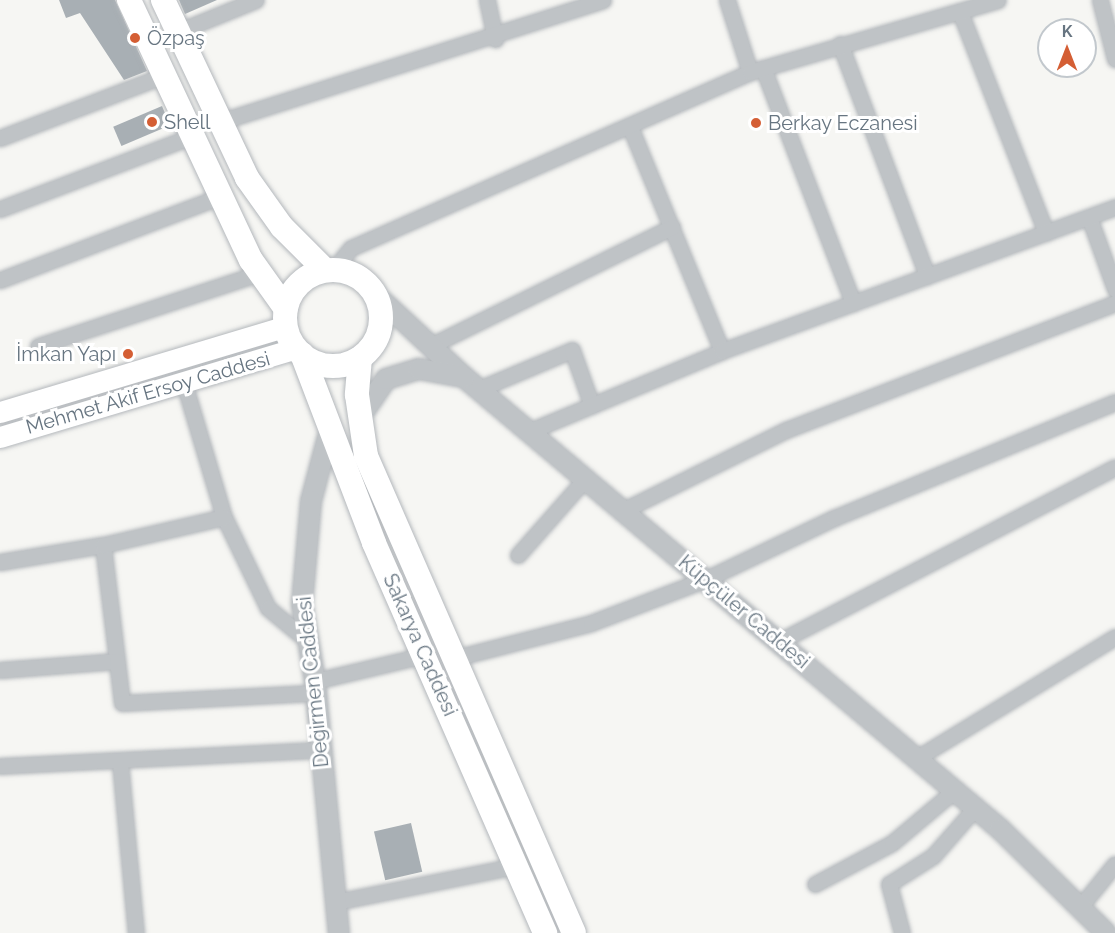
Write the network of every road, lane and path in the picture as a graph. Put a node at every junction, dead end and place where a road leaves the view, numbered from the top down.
1 (129, 0) edge
2 (163, 0) edge
3 (256, 0) edge
4 (487, 0) edge
5 (603, 0) edge
6 (727, 0) edge
7 (998, 0) edge
8 (1100, 0) edge
9 (960, 12) junction
10 (177, 32) junction
11 (495, 39) junction
12 (840, 44) junction
13 (1115, 59) edge
14 (756, 70) junction
15 (162, 76) junction
16 (219, 122) junction
17 (631, 129) junction
18 (192, 136) junction
19 (0, 138) edge
20 (221, 196) junction
21 (1115, 207) edge
22 (0, 209) edge
23 (1089, 217) junction
24 (672, 227) junction
25 (1046, 232) junction
26 (329, 270) junction
27 (260, 273) junction
28 (927, 276) junction
29 (0, 280) edge
30 (1115, 289) edge
31 (376, 296) junction
32 (853, 303) junction
33 (1115, 303) edge
34 (286, 317) junction
35 (38, 346) dead end
36 (429, 346) junction
37 (299, 351) junction
38 (722, 351) junction
39 (360, 358) junction
40 (184, 382) junction
41 (472, 383) junction
42 (1115, 402) edge
43 (592, 405) junction
44 (0, 412) edge
45 (360, 417) junction
46 (530, 431) junction
47 (329, 433) junction
48 (0, 437) edge
49 (1115, 467) edge
50 (586, 478) junction
51 (624, 510) junction
52 (224, 517) junction
53 (104, 545) junction
54 (518, 555) dead end
55 (0, 562) edge
56 (706, 579) junction
57 (1115, 637) edge
58 (780, 641) junction
59 (309, 642) junction
60 (425, 655) junction
61 (455, 658) junction
62 (117, 661) junction
63 (0, 670) edge
64 (316, 687) junction
65 (321, 750) junction
66 (917, 758) junction
67 (120, 762) junction
68 (0, 766) edge
69 (955, 790) junction
70 (975, 808) junction
71 (1115, 864) edge
72 (516, 866) junction
73 (815, 884) dead end
74 (336, 902) junction
75 (1080, 907) junction
76 (136, 933) edge
77 (339, 933) edge
78 (545, 933) edge
79 (574, 933) edge
80 (902, 933) edge
81 (1106, 933) edge

1 - 15 main road
2 - 10 main road
3 - 10 street
4 - 11 street
5 - 11 street
6 - 14 street
7 - 9 street
8 - 13 street
9 - 12 street
9 - 25 street
10 - 16 main road
11 - 16 street
12 - 14 street
12 - 28 street
14 - 17 street
14 - 32 street
15 - 18 main road
15 - 19 street
16 - 26 main road
17 - 24 street
17 - 26 street
18 - 20 main road
18 - 22 street
20 - 27 main road
20 - 29 street
21 - 23 street
23 - 25 street
23 - 30 street
24 - 36 street
24 - 38 street
25 - 28 street
26 - 31 main road
26 - 34 main road
27 - 34 main road
27 - 35 street
28 - 32 street
31 - 36 street, Küpçüler Caddesi
31 - 39 main road
32 - 38 street
33 - 51 street
34 - 37 main road
34 - 44 main road, Mehmet Akif Ersoy Caddesi
36 - 41 street, Küpçüler Caddesi
37 - 39 main road
37 - 40 main road, Mehmet Akif Ersoy Caddesi
37 - 47 main road, Sakarya Caddesi
38 - 43 street
39 - 45 main road, Sakarya Caddesi
40 - 48 main road, Mehmet Akif Ersoy Caddesi
40 - 52 street
41 - 43 street
41 - 45 street
41 - 46 street, Küpçüler Caddesi
42 - 56 street
43 - 46 street
45 - 61 main road, Sakarya Caddesi
46 - 50 street, Küpçüler Caddesi
47 - 59 street, Değirmen Caddesi
47 - 60 main road, Sakarya Caddesi
49 - 58 street
50 - 51 street, Küpçüler Caddesi
50 - 54 street
51 - 56 street, Küpçüler Caddesi
52 - 53 street
52 - 59 street
53 - 55 street
53 - 62 street
56 - 58 street, Küpçüler Caddesi
56 - 61 street
57 - 66 street
58 - 66 street, Küpçüler Caddesi
59 - 64 street, Değirmen Caddesi
60 - 64 street
60 - 72 main road, Sakarya Caddesi
61 - 79 main road, Sakarya Caddesi
62 - 63 street
62 - 64 street
64 - 65 street, Değirmen Caddesi
65 - 67 street
65 - 74 street, Değirmen Caddesi
66 - 69 street, Küpçüler Caddesi
67 - 68 street
67 - 76 street
69 - 70 street, Küpçüler Caddesi
69 - 73 street
70 - 75 street, Küpçüler Caddesi
70 - 80 street
71 - 75 street
72 - 74 street
72 - 78 main road, Sakarya Caddesi
74 - 77 street, Değirmen Caddesi
75 - 81 street, Küpçüler Caddesi

